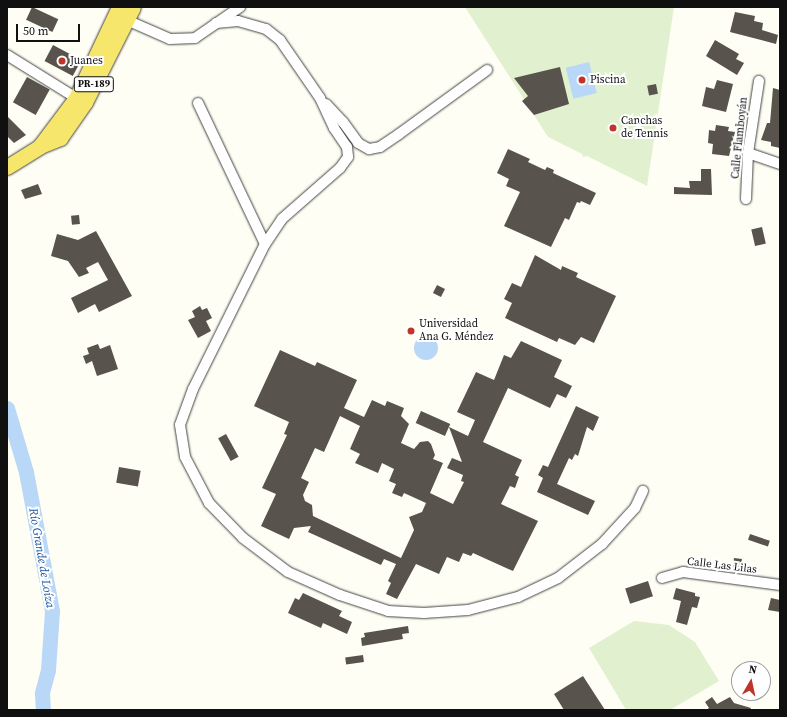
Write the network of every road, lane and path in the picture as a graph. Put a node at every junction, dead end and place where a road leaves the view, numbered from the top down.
1 (240, 7) edge
2 (124, 12) edge
3 (216, 23) junction
4 (7, 55) edge
5 (487, 70) dead end
6 (759, 80) dead end
7 (76, 98) junction
8 (320, 98) junction
9 (198, 103) dead end
10 (40, 146) junction
11 (748, 153) junction
12 (780, 164) edge
13 (7, 167) edge
14 (746, 199) dead end
15 (265, 244) junction
16 (643, 491) dead end
17 (662, 578) dead end
18 (780, 585) edge

1 - 3 street
2 - 3 street
2 - 7 main road, PR-189
2 - 10 main road, PR-189
3 - 8 street
4 - 7 street
5 - 8 street
6 - 11 street, Calle Flamboyán
7 - 10 main road, PR-189
8 - 15 street
9 - 15 street
10 - 13 main road, PR-189
11 - 12 street
11 - 14 street, Calle Flamboyán
15 - 16 street
17 - 18 street, Calle Las Lilas

